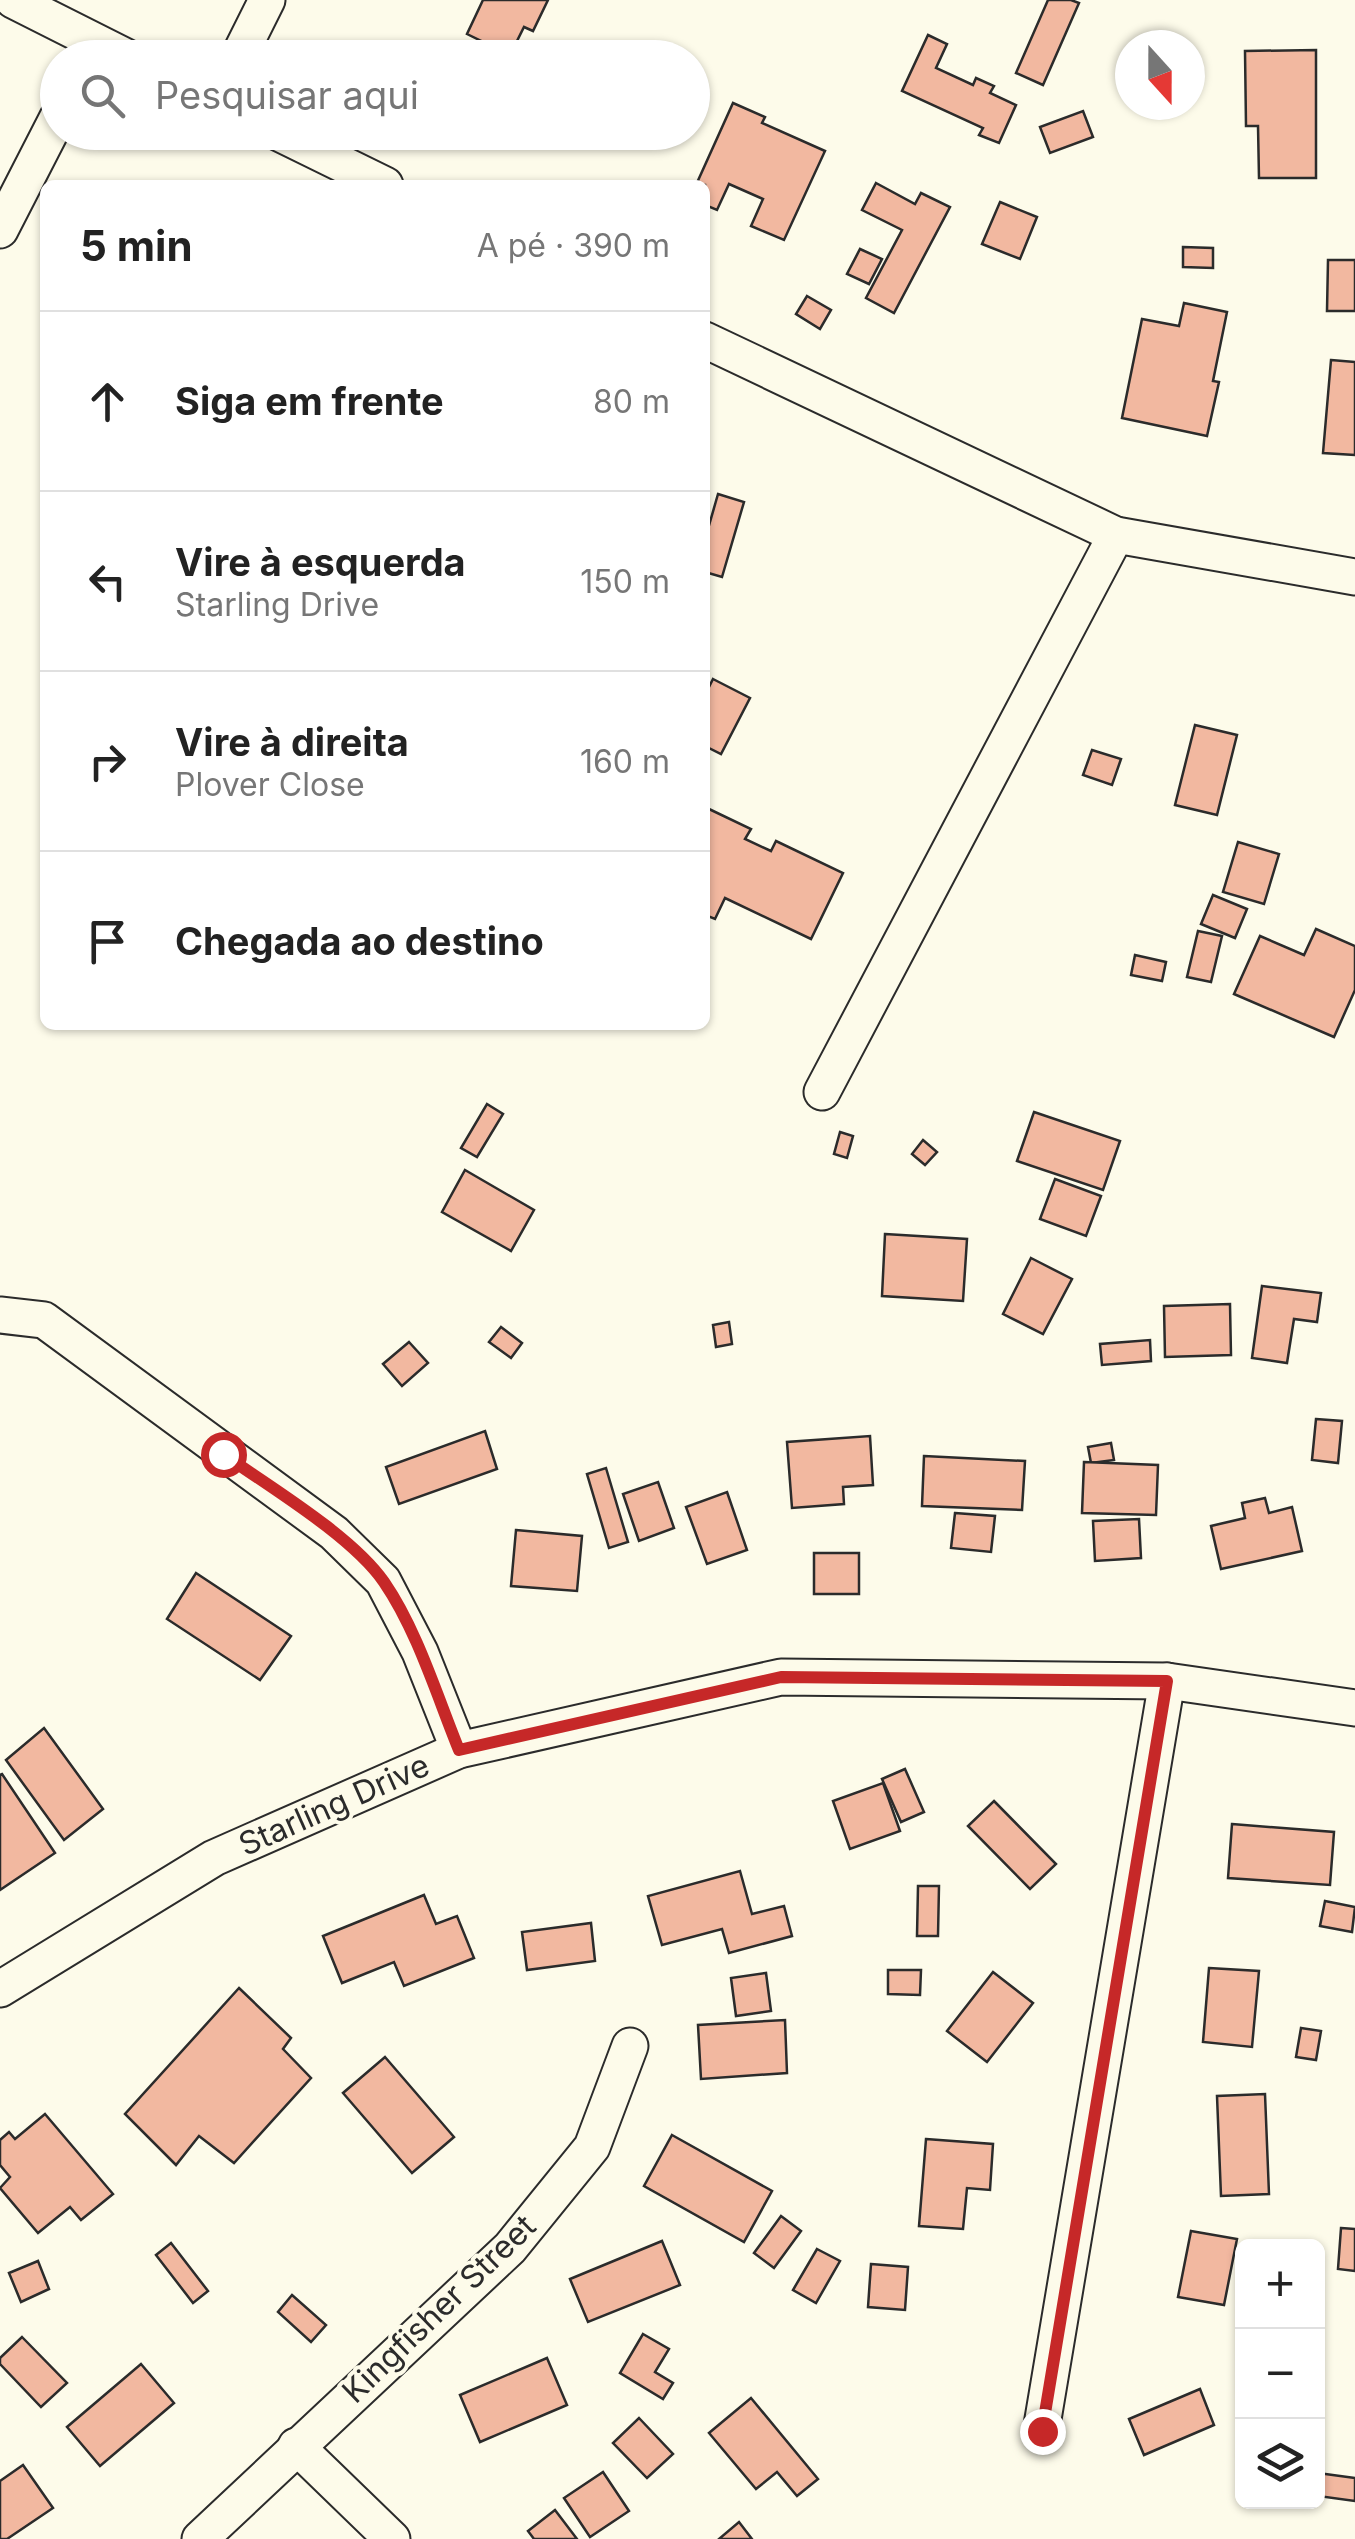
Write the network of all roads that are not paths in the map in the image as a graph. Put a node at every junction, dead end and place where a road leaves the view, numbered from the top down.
1 (13, 0) edge
2 (266, 0) edge
3 (77, 40) edge
4 (247, 40) edge
5 (41, 150) edge
6 (314, 150) edge
7 (375, 180) edge
8 (0, 230) edge
9 (710, 342) edge
10 (1116, 535) junction
11 (1355, 577) edge
12 (822, 1092) dead end
13 (0, 1315) edge
14 (1167, 1681) junction
15 (1355, 1708) edge
16 (459, 1750) junction
17 (0, 1989) edge
18 (630, 2046) dead end
19 (1042, 2431) dead end
20 (296, 2446) junction
21 (200, 2539) edge
22 (392, 2539) edge

1 - 3 street
2 - 4 street
5 - 8 street
6 - 7 street
9 - 10 street
10 - 11 street
10 - 12 street
13 - 16 street
14 - 15 street, Starling Drive
14 - 16 street, Starling Drive
14 - 19 street
16 - 17 street, Starling Drive
18 - 20 street, Kingfisher Street
20 - 21 street, Kingfisher Street
20 - 22 street

